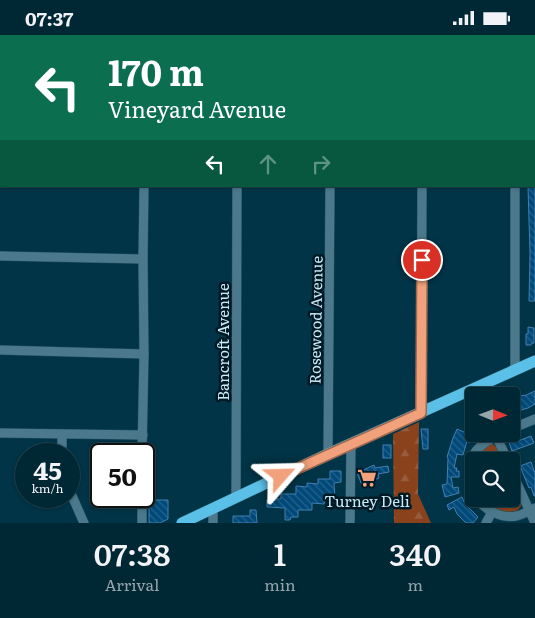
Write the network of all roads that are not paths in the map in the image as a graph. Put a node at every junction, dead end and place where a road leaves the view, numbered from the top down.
1 (144, 187) edge
2 (236, 187) edge
3 (330, 187) edge
4 (422, 187) edge
5 (515, 187) edge
6 (0, 256) edge
7 (143, 259) junction
8 (0, 351) edge
9 (144, 354) junction
10 (535, 361) edge
11 (515, 369) junction
12 (421, 413) junction
13 (535, 419) edge
14 (520, 425) edge
15 (0, 433) edge
16 (62, 434) junction
17 (142, 435) junction
18 (62, 443) edge
19 (142, 443) edge
20 (351, 444) junction
21 (328, 454) junction
22 (520, 487) edge
23 (236, 498) junction
24 (485, 507) edge
25 (77, 508) edge
26 (142, 508) edge
27 (213, 509) junction
28 (532, 510) edge
29 (492, 512) junction
30 (84, 523) edge
31 (142, 523) edge
32 (182, 523) edge
33 (213, 523) edge
34 (350, 523) edge
35 (486, 523) edge
36 (535, 523) edge

1 - 7 street
2 - 23 street, Bancroft Avenue
3 - 21 street, Rosewood Avenue
4 - 12 street
5 - 11 street
6 - 7 street
7 - 9 street
8 - 9 street
9 - 17 street
10 - 11 main road
11 - 12 main road
12 - 20 main road
13 - 14 street
15 - 16 street
16 - 17 street
16 - 18 street
17 - 19 street
20 - 21 main road
20 - 34 street
21 - 23 main road
22 - 28 street
23 - 27 main road
24 - 29 street
25 - 30 street
26 - 31 street
27 - 32 main road
27 - 33 street
28 - 29 street
28 - 36 street
29 - 35 street

